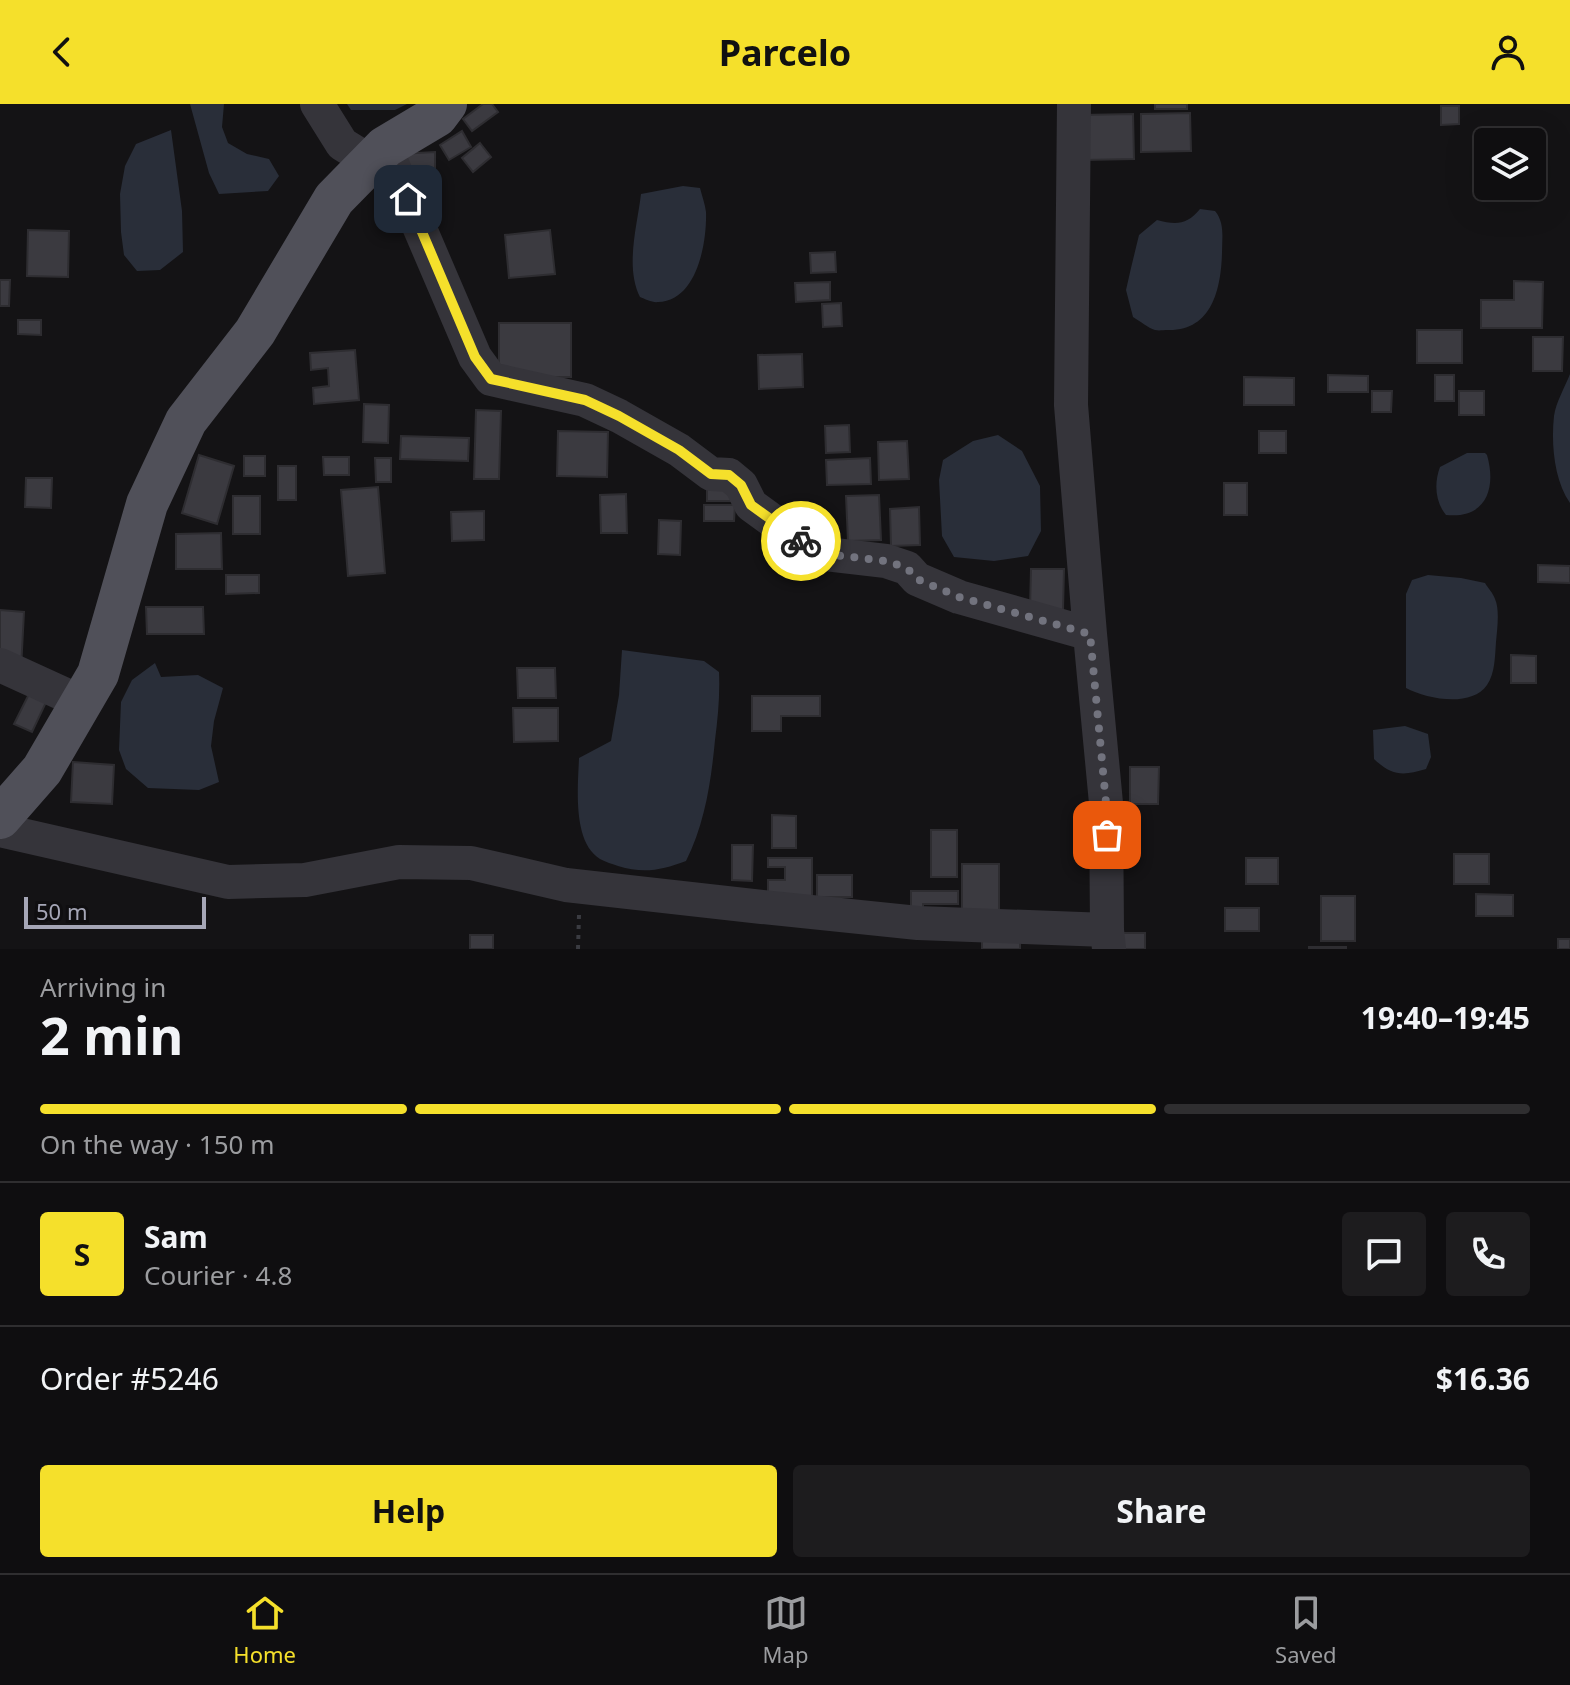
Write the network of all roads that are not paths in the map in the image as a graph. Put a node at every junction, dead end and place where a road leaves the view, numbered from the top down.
1 (317, 104) edge
2 (446, 104) edge
3 (1074, 104) edge
4 (378, 155) junction
5 (1090, 634) junction
6 (0, 665) edge
7 (81, 702) junction
8 (0, 818) edge
9 (0, 830) edge
10 (932, 936) edge
11 (1108, 940) edge

1 - 4 street
2 - 4 main road
3 - 5 street
4 - 5 street
4 - 7 main road
5 - 11 street
6 - 7 street
7 - 8 main road
9 - 10 street
10 - 11 street

